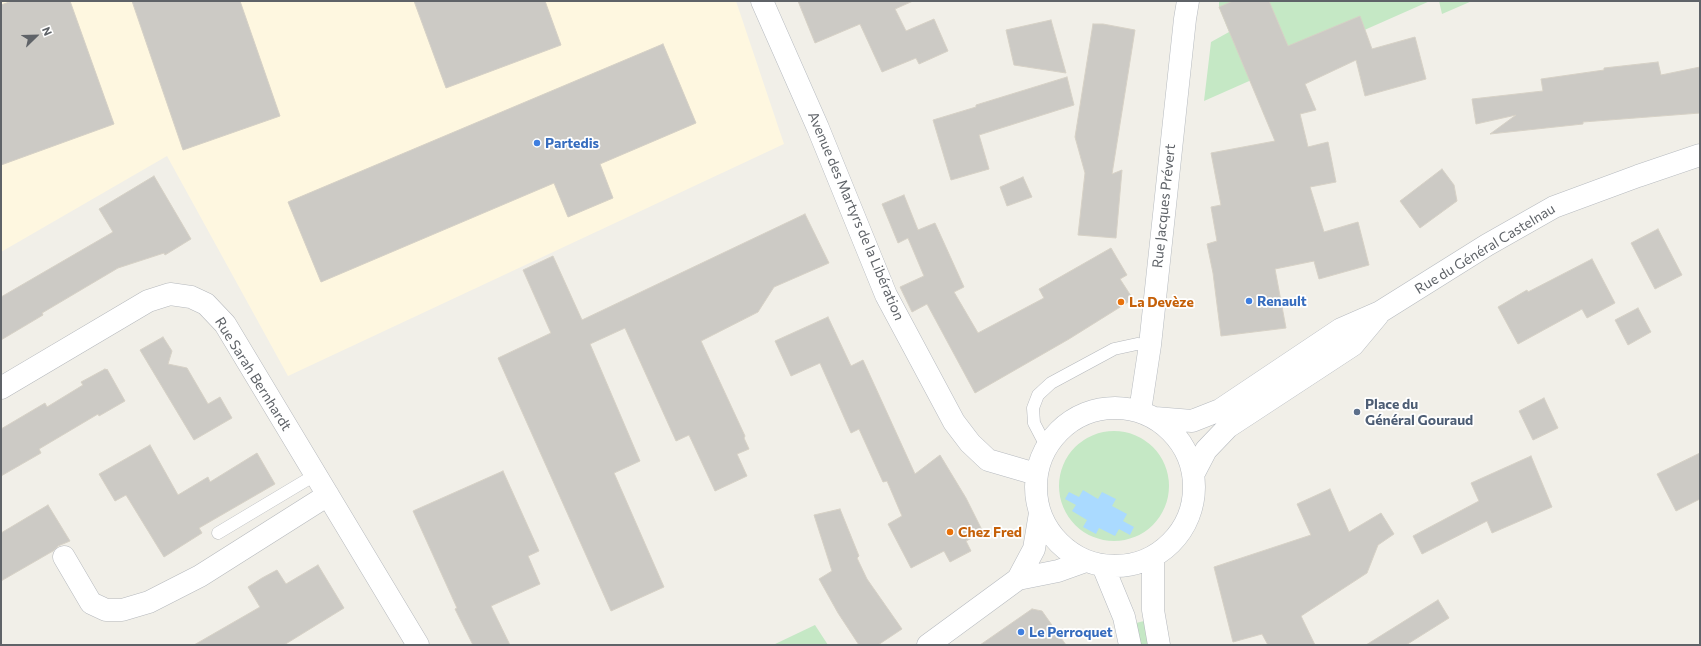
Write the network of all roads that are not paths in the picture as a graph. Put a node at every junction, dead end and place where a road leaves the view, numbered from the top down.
1 (762, 1) edge
2 (1188, 1) edge
3 (1700, 155) edge
4 (1700, 168) edge
5 (1638, 176) junction
6 (1150, 345) junction
7 (1326, 351) junction
8 (1, 388) edge
9 (1148, 414) junction
10 (1046, 446) junction
11 (1194, 473) junction
12 (1036, 474) junction
13 (315, 475) junction
14 (328, 495) junction
15 (1040, 513) junction
16 (218, 533) dead end
17 (64, 557) dead end
18 (1153, 557) junction
19 (1094, 563) junction
20 (1018, 579) junction
21 (410, 642) edge
22 (928, 645) edge
23 (1130, 645) edge
24 (1158, 645) edge

1 - 12 street, Avenue des Martyrs de la Libération
2 - 6 street, Rue Jacques Prévert
3 - 5 street, Rue du Général Castelnau
4 - 5 street, Rue du Général Castelnau
5 - 7 street, Rue du Général Castelnau
6 - 9 street, Rue Jacques Prévert
6 - 10 lane
7 - 9 street, Rue du Général Castelnau
7 - 11 street, Rue du Général Castelnau
8 - 13 street, Rue Sarah Bernhardt
9 - 10 street
9 - 11 street
10 - 12 street
11 - 18 street
12 - 15 street
13 - 14 street, Rue Sarah Bernhardt
13 - 16 lane
14 - 17 street
14 - 21 street, Rue Sarah Bernhardt
15 - 19 street
15 - 20 street
18 - 19 street
18 - 24 street
19 - 20 street
19 - 23 street
20 - 22 street

